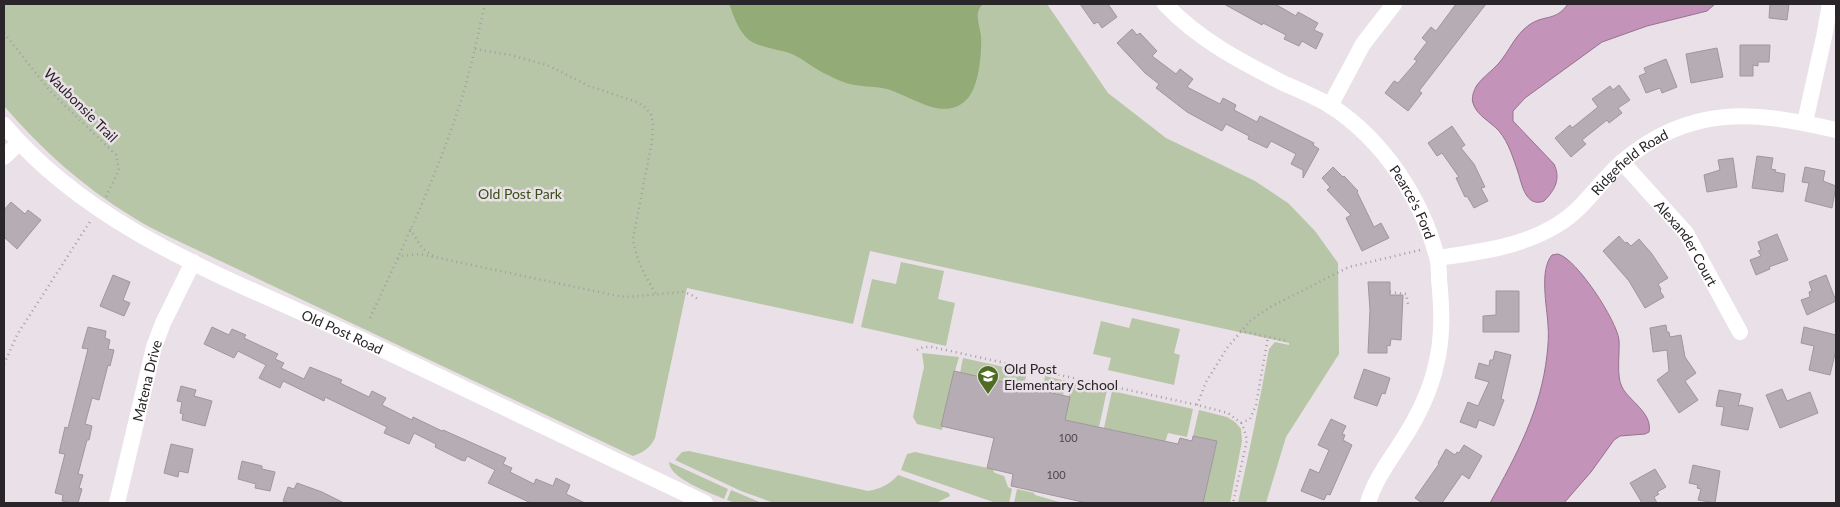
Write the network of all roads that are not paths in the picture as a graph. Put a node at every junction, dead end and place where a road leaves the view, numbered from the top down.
1 (1165, 4) edge
2 (1394, 4) edge
3 (1830, 4) edge
4 (1330, 106) junction
5 (1804, 122) junction
6 (4, 125) edge
7 (1836, 130) edge
8 (19, 143) junction
9 (4, 157) edge
10 (1622, 162) junction
11 (1431, 254) junction
12 (193, 262) junction
13 (1740, 332) dead end
14 (121, 502) edge
15 (705, 503) edge
16 (1368, 503) edge

1 - 4 street, Pearce's Ford
2 - 4 street
3 - 5 street
4 - 11 street, Pearce's Ford
5 - 7 street, Ridgefield Road
5 - 10 street, Ridgefield Road
6 - 8 street, Old Post Road
8 - 9 street
8 - 12 street, Old Post Road
10 - 11 street, Ridgefield Road
10 - 13 street, Alexander Court
11 - 16 street, Pearce's Ford
12 - 14 street, Matena Drive
12 - 15 street, Old Post Road

